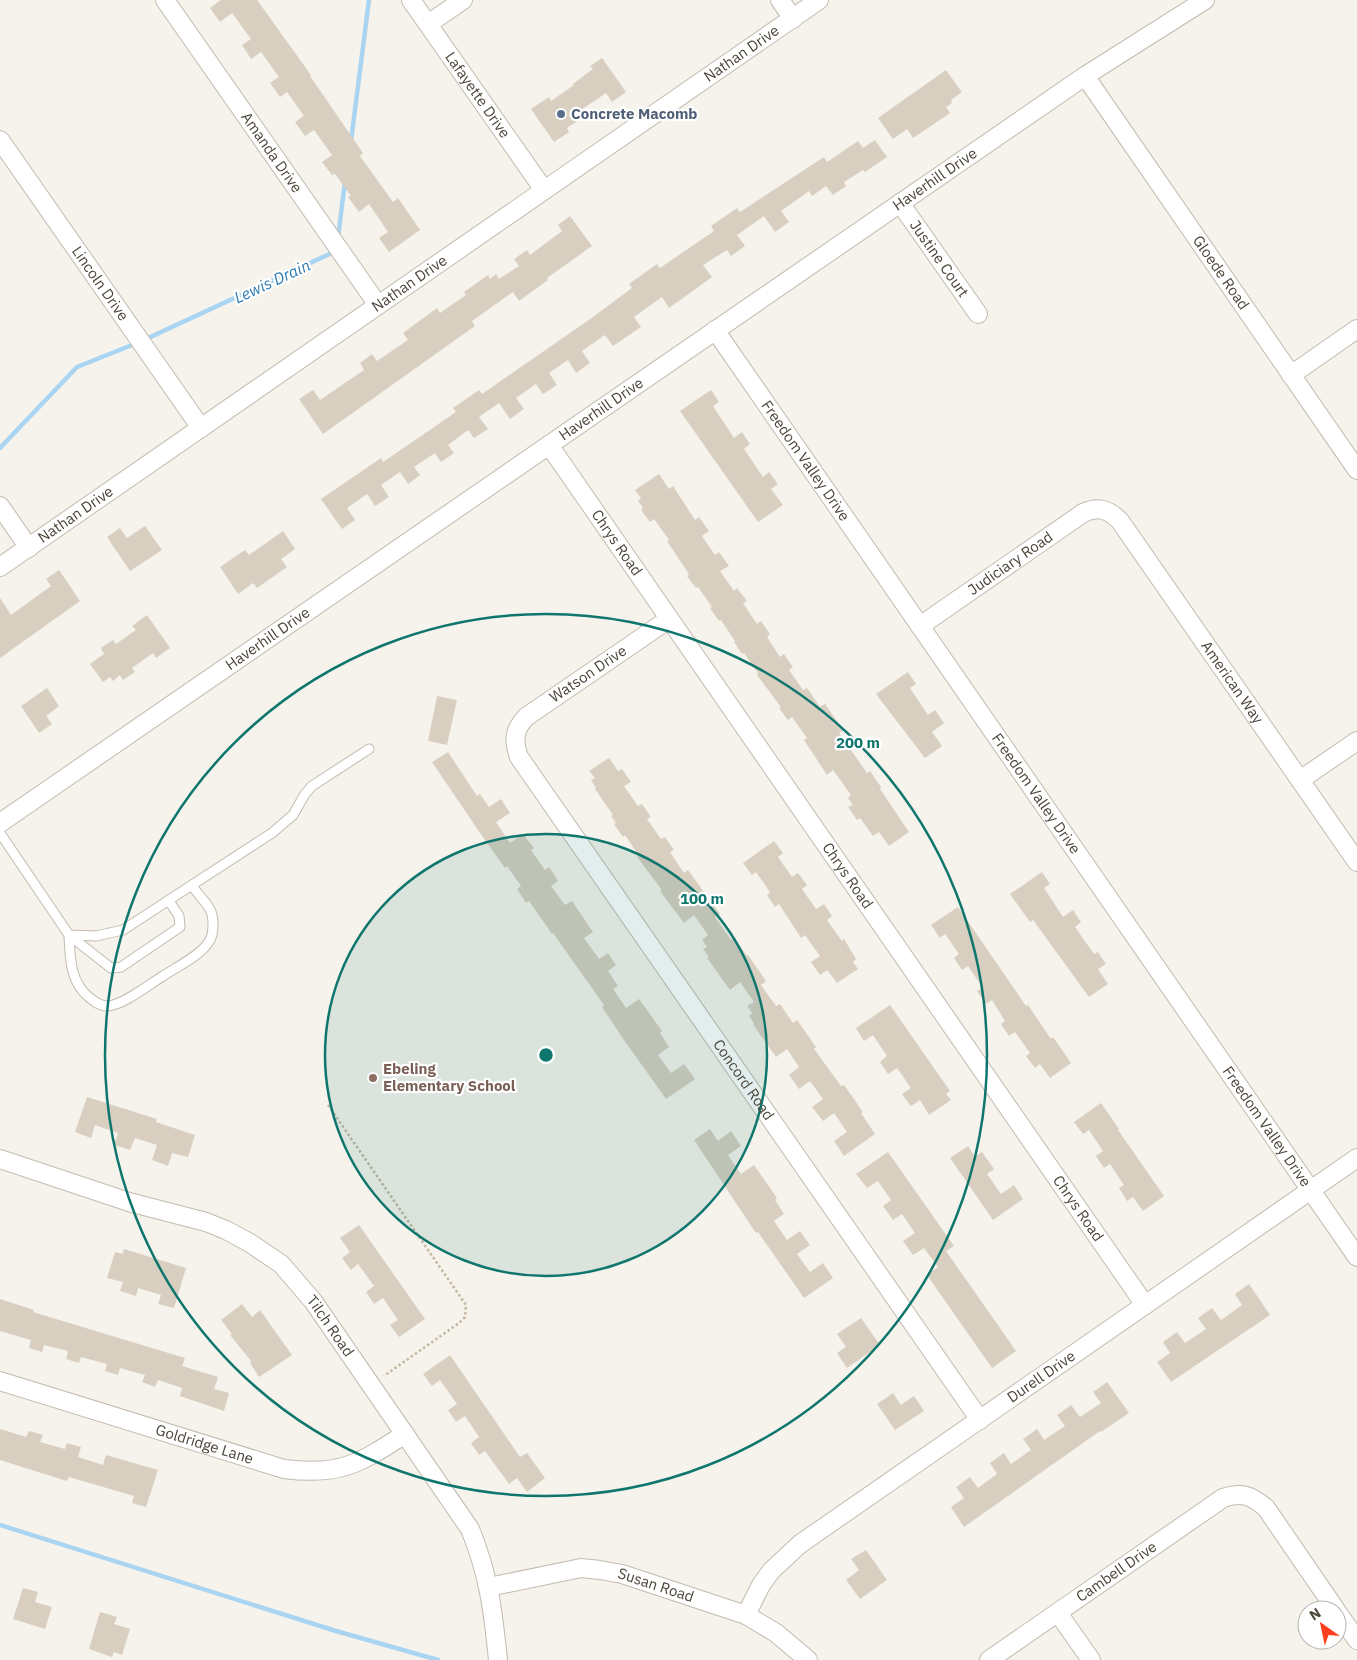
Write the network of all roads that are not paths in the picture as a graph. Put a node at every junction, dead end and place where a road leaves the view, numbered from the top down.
1 (165, 0) edge
2 (411, 0) edge
3 (463, 0) edge
4 (780, 0) edge
5 (819, 0) edge
6 (1197, 2) edge
7 (793, 18) junction
8 (428, 24) junction
9 (1085, 76) junction
10 (0, 140) edge
11 (544, 190) junction
12 (900, 203) junction
13 (378, 305) junction
14 (978, 314) dead end
15 (1357, 329) edge
16 (715, 330) junction
17 (1291, 375) junction
18 (201, 428) junction
19 (549, 446) junction
20 (1357, 470) edge
21 (0, 506) edge
22 (1104, 509) joint
23 (29, 548) junction
24 (0, 567) edge
25 (669, 619) junction
26 (920, 626) junction
27 (514, 736) joint
28 (1357, 741) edge
29 (369, 749) dead end
30 (1300, 780) junction
31 (0, 823) edge
32 (0, 833) edge
33 (1357, 862) edge
34 (192, 885) junction
35 (169, 901) junction
36 (69, 935) junction
37 (1357, 1158) edge
38 (0, 1159) edge
39 (1311, 1190) junction
40 (1357, 1256) edge
41 (1145, 1305) junction
42 (0, 1381) edge
43 (980, 1420) junction
44 (405, 1434) junction
45 (489, 1587) junction
46 (1329, 1600) edge
47 (1058, 1613) junction
48 (746, 1615) junction
49 (1347, 1626) edge
50 (1357, 1640) edge
51 (498, 1660) edge
52 (808, 1660) edge
53 (989, 1660) edge
54 (1091, 1660) edge

1 - 13 street, Amanda Drive
2 - 8 street, Lafayette Drive
3 - 8 street
4 - 7 street
5 - 7 street, Nathan Drive
6 - 9 street, Haverhill Drive
7 - 11 street, Nathan Drive
8 - 11 street, Lafayette Drive
9 - 12 street, Haverhill Drive
9 - 17 street, Gloede Road
10 - 18 street, Lincoln Drive
11 - 13 street, Nathan Drive
12 - 14 street, Justine Court
12 - 16 street, Haverhill Drive
13 - 18 street, Nathan Drive
15 - 17 street
16 - 19 street, Haverhill Drive
16 - 26 street, Freedom Valley Drive
17 - 20 street, Gloede Road
18 - 23 street, Nathan Drive
19 - 25 street, Chrys Road
19 - 31 street, Haverhill Drive
21 - 23 street
22 - 26 street, Judiciary Road
22 - 30 street, American Way
23 - 24 street, Nathan Drive
25 - 27 street, Watson Drive
25 - 41 street, Chrys Road
26 - 39 street, Freedom Valley Drive
27 - 43 street, Concord Road
28 - 30 street
29 - 34 lane
30 - 33 street, American Way
32 - 36 lane
34 - 35 lane
34 - 36 lane
35 - 36 lane
35 - 36 lane
37 - 39 street, Durell Drive
38 - 44 street, Tilch Road
39 - 40 street, Freedom Valley Drive
39 - 41 street, Durell Drive
41 - 43 street, Durell Drive
42 - 44 street, Goldridge Lane
43 - 48 street, Durell Drive
44 - 45 street, Tilch Road
45 - 48 street, Susan Road
45 - 51 street, Tilch Road
46 - 47 street, Cambell Drive
47 - 53 street, Cambell Drive
47 - 54 street
48 - 52 street, Susan Road
49 - 50 street

